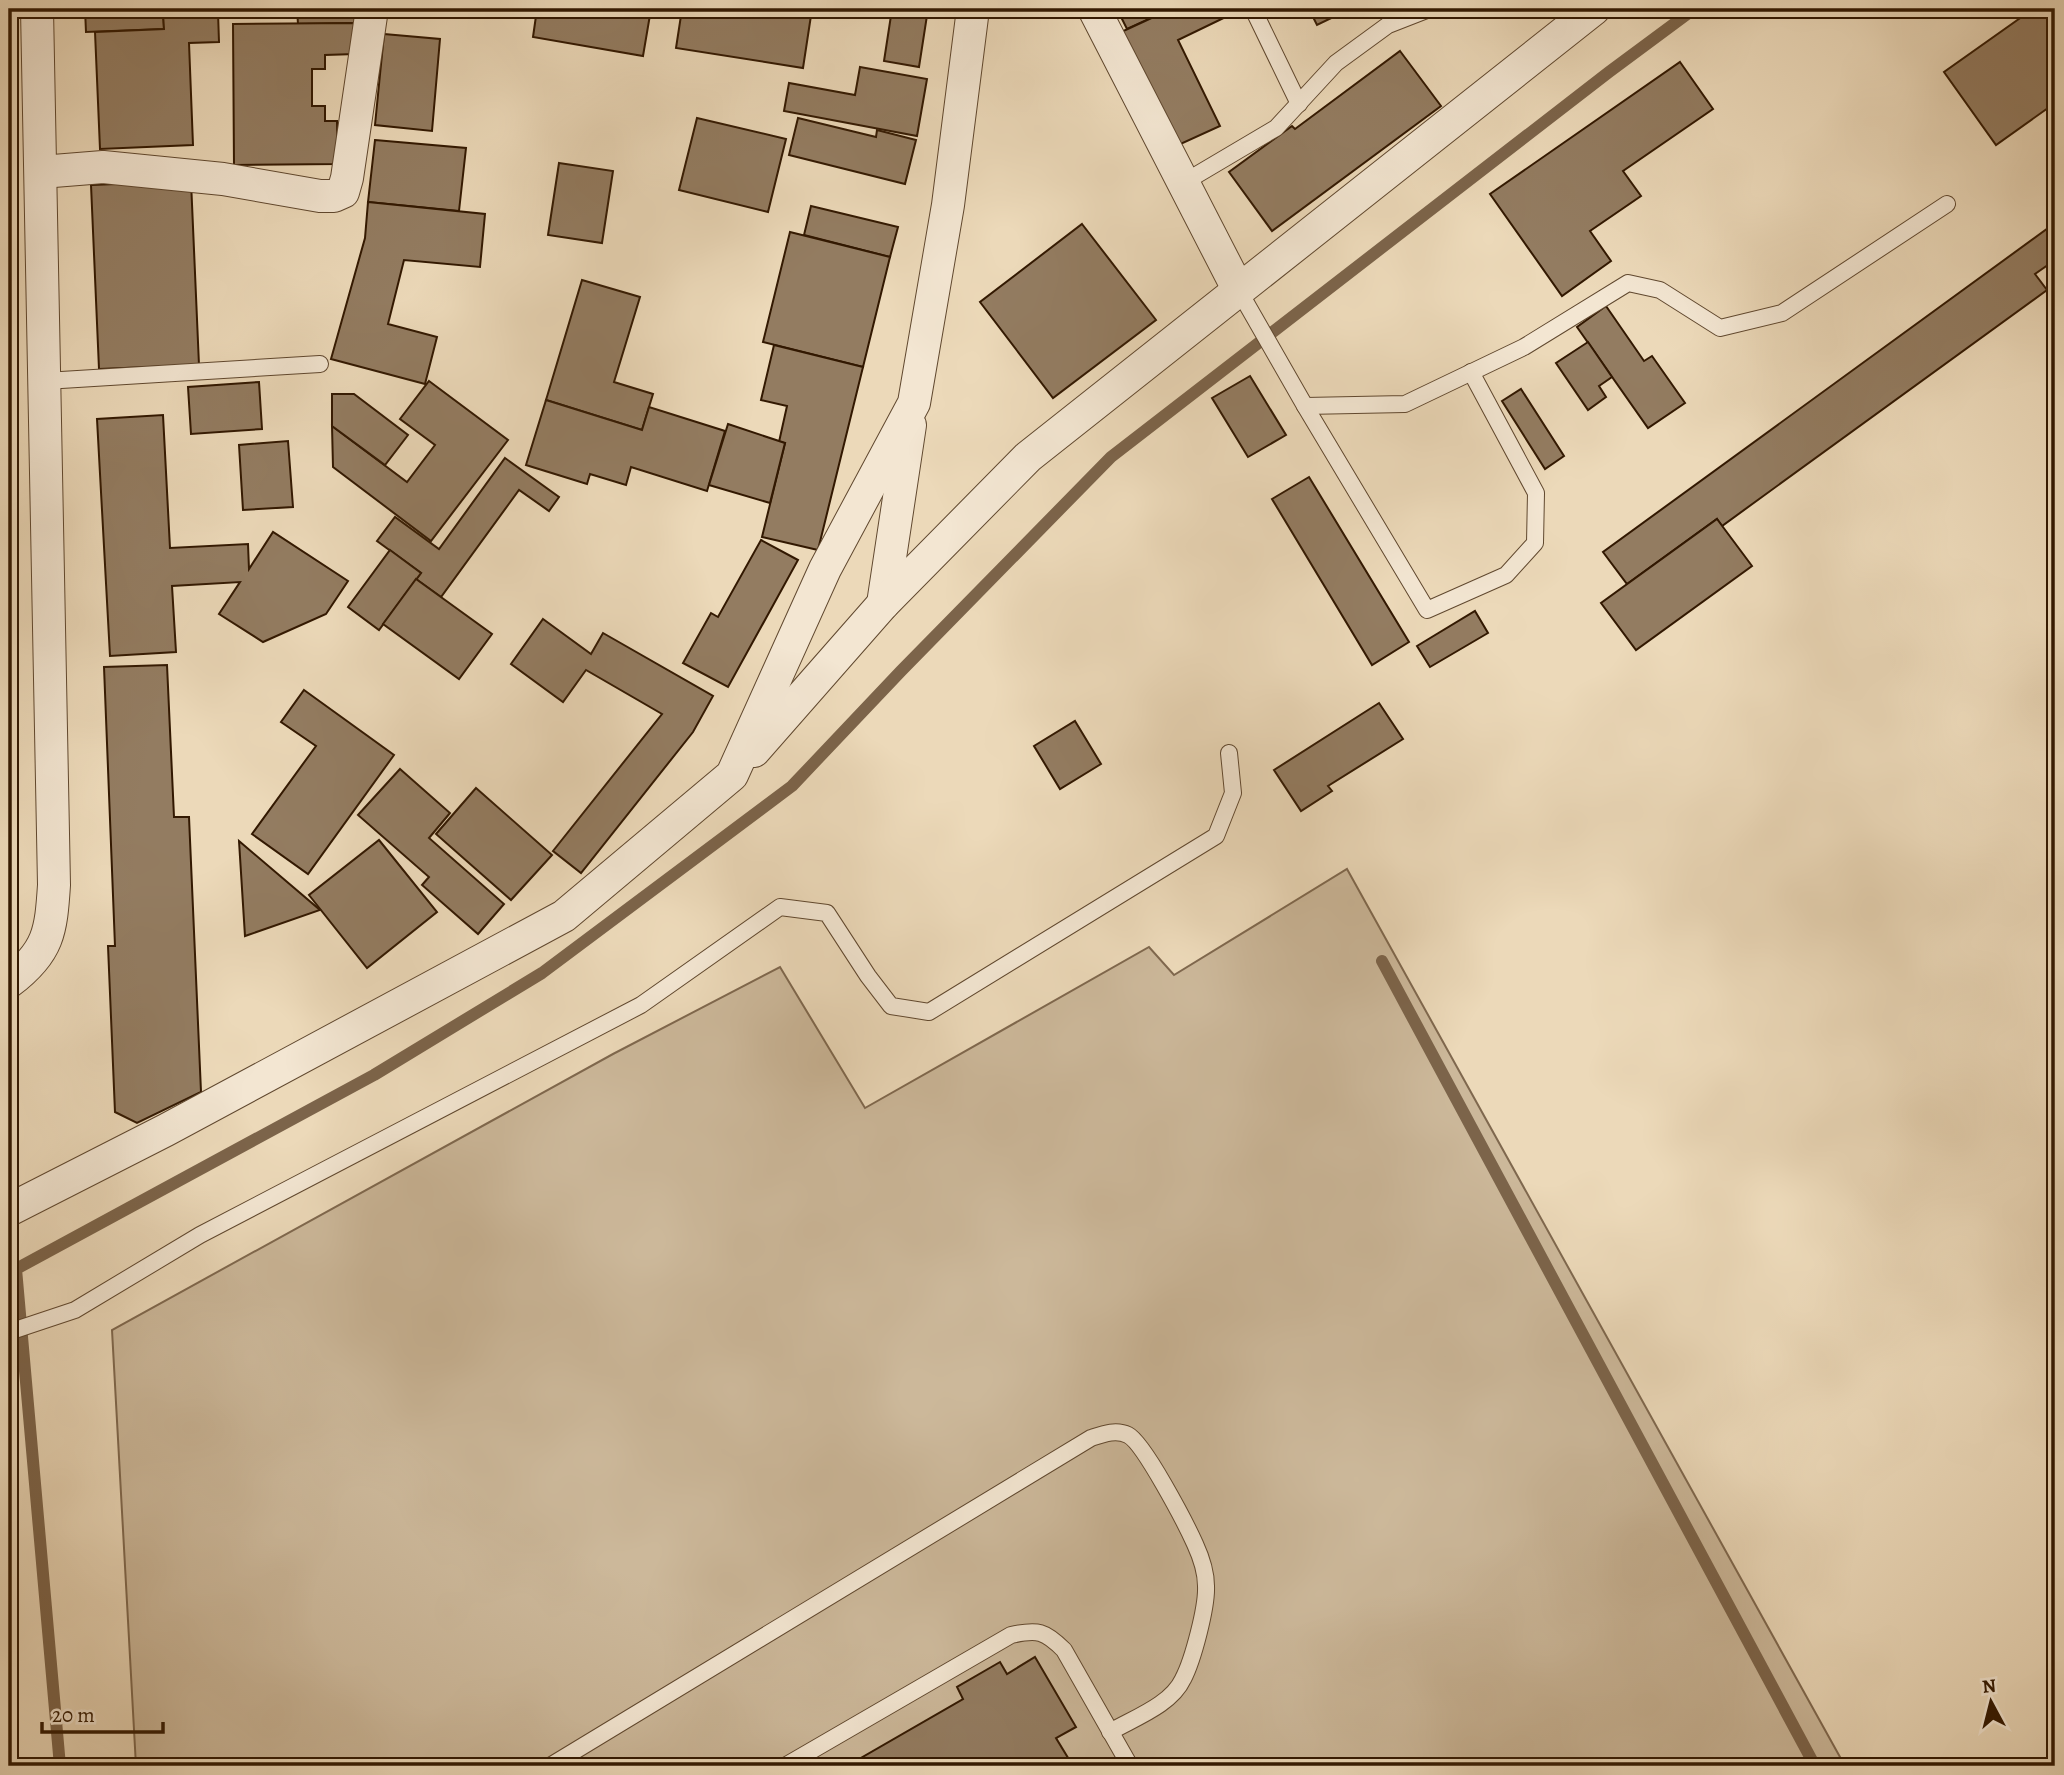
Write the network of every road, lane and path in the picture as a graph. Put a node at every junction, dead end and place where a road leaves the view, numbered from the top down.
1 (37, 9) edge
2 (372, 9) edge
3 (973, 9) edge
4 (1094, 9) edge
5 (1253, 9) edge
6 (1429, 9) edge
7 (1594, 9) edge
8 (1299, 104) junction
9 (41, 172) junction
10 (1183, 183) junction
11 (1947, 204) dead end
12 (1238, 289) junction
13 (320, 364) dead end
14 (1471, 372) junction
15 (45, 381) junction
16 (914, 403) junction
17 (1305, 406) junction
18 (883, 604) junction
19 (1229, 753) dead end
20 (732, 775) junction
21 (9, 982) edge
22 (9, 1210) edge
23 (9, 1332) edge
24 (1110, 1732) junction
25 (550, 1766) edge
26 (785, 1766) edge
27 (1130, 1766) edge

1 - 9 street
2 - 9 street
3 - 16 street
4 - 10 street
5 - 8 lane
6 - 8 lane
7 - 12 street
8 - 10 lane
9 - 15 street
10 - 12 street
11 - 14 lane
12 - 17 lane
12 - 18 street
13 - 15 lane
14 - 17 lane
14 - 17 lane
15 - 21 street
16 - 18 street
16 - 20 street
18 - 20 street
19 - 23 lane
20 - 22 street
24 - 25 lane
24 - 26 lane
24 - 27 lane

